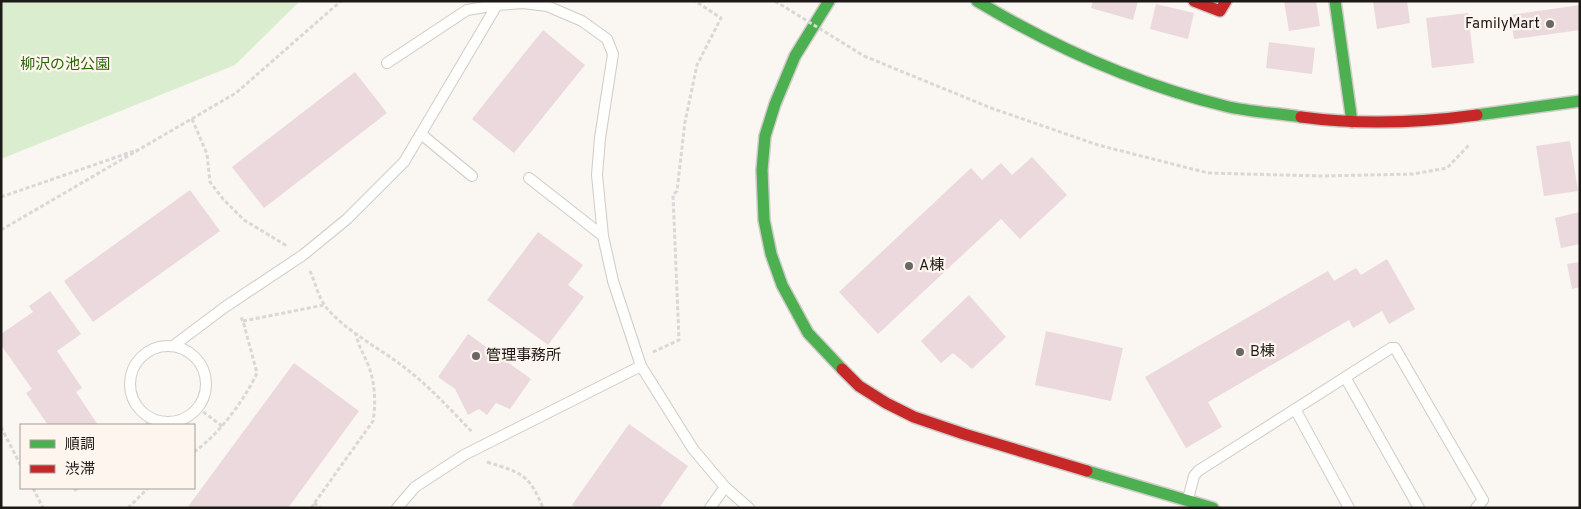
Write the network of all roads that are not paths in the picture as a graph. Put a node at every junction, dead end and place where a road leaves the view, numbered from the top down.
1 (829, 1) edge
2 (977, 1) edge
3 (1194, 1) edge
4 (1226, 1) edge
5 (1335, 1) edge
6 (497, 5) junction
7 (387, 63) dead end
8 (1580, 101) edge
9 (1352, 122) junction
10 (421, 134) junction
11 (472, 176) dead end
12 (529, 178) dead end
13 (603, 236) junction
14 (173, 346) junction
15 (640, 362) junction
16 (1344, 377) junction
17 (1295, 409) junction
18 (148, 421) edge
19 (725, 487) junction
20 (1187, 500) junction
21 (397, 508) edge
22 (710, 508) edge
23 (748, 508) edge
24 (1213, 508) edge
25 (1349, 508) edge
26 (1419, 508) edge
27 (1476, 508) edge

1 - 20 street
2 - 9 street
3 - 4 street
5 - 9 street
6 - 7 lane
6 - 10 lane
6 - 13 lane
8 - 9 street
10 - 11 lane
10 - 14 lane
12 - 13 lane
13 - 15 lane
14 - 18 lane
14 - 18 lane
15 - 19 lane
15 - 21 lane
16 - 17 lane
16 - 26 lane
16 - 27 lane
17 - 20 lane
17 - 25 lane
19 - 22 lane
19 - 23 lane
20 - 24 street

